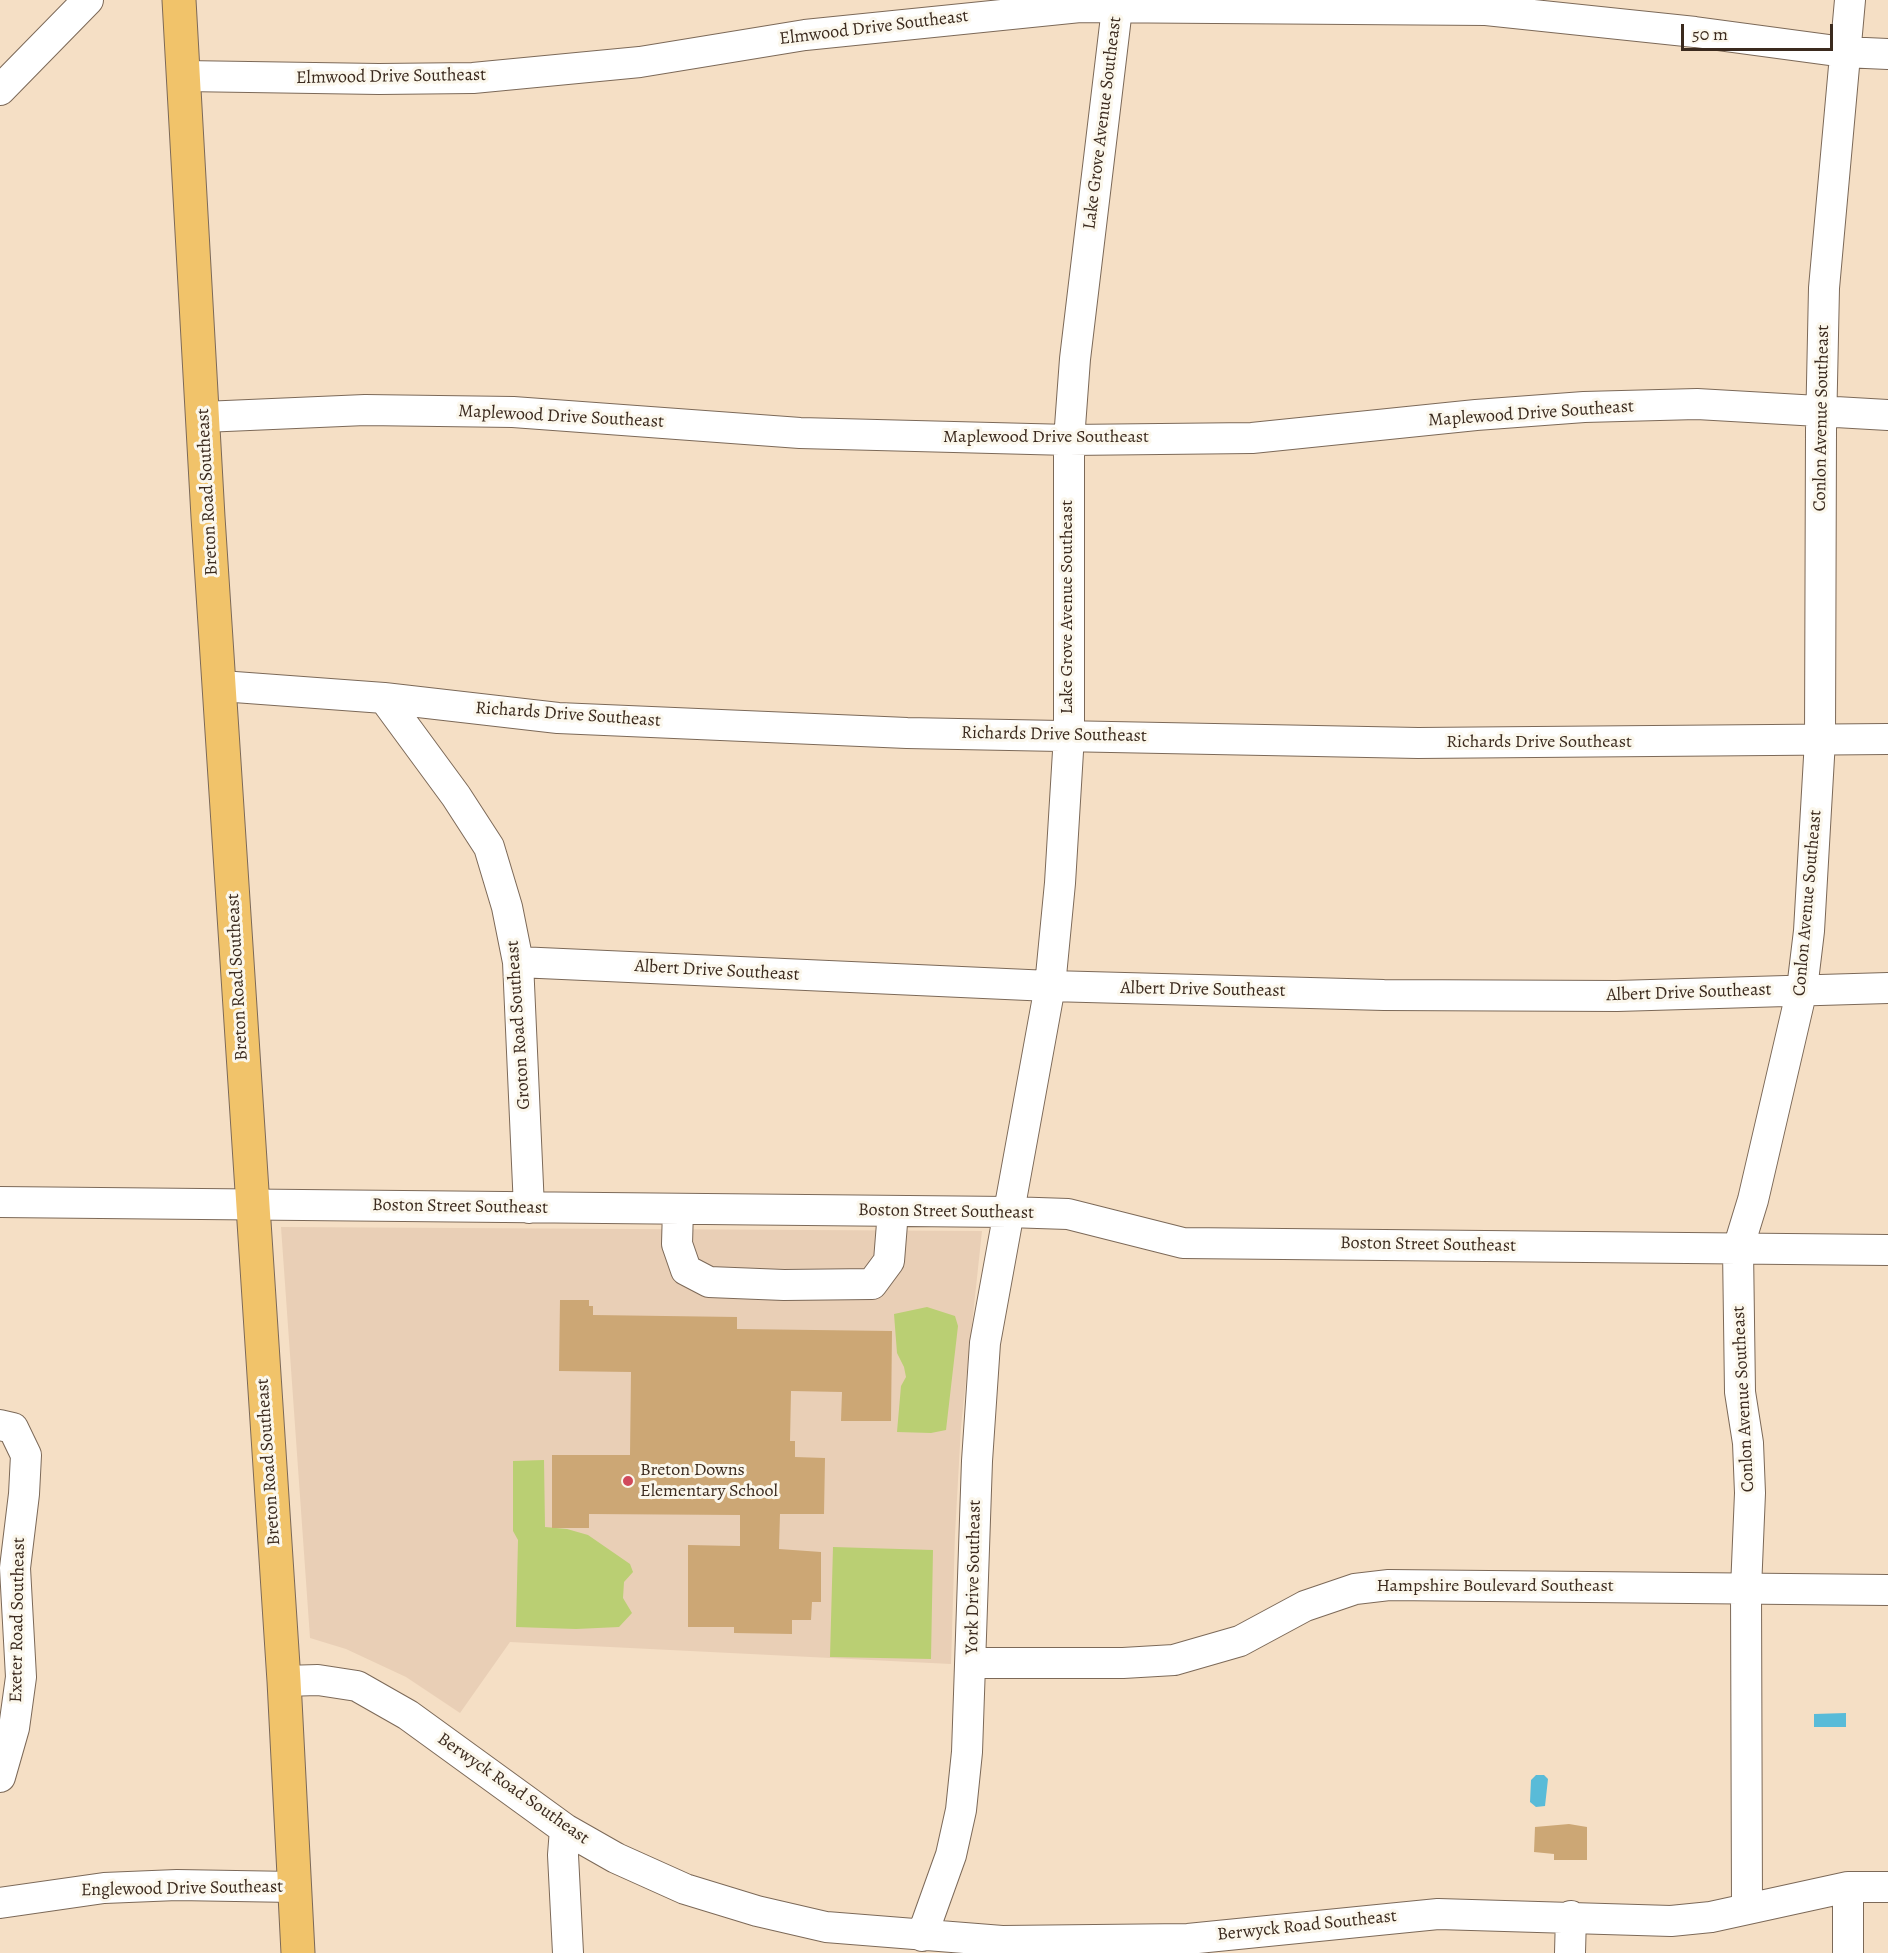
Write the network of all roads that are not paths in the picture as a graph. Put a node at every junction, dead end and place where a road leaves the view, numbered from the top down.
1 (88, 0) edge
2 (179, 0) edge
3 (1850, 0) edge
4 (1117, 4) edge
5 (1844, 52) junction
6 (1888, 54) edge
7 (184, 76) junction
8 (0, 90) edge
9 (1821, 410) junction
10 (1888, 415) edge
11 (203, 417) junction
12 (1069, 440) junction
13 (221, 686) junction
14 (384, 698) junction
15 (1069, 735) junction
16 (1888, 739) edge
17 (1821, 740) junction
18 (518, 962) junction
19 (1050, 986) junction
20 (1888, 988) edge
21 (1802, 989) junction
22 (0, 1202) edge
23 (251, 1204) junction
24 (529, 1208) junction
25 (678, 1209) junction
26 (893, 1211) junction
27 (1008, 1212) junction
28 (1738, 1249) junction
29 (1888, 1250) edge
30 (7, 1427) edge
31 (1746, 1589) junction
32 (1888, 1590) edge
33 (972, 1663) junction
34 (284, 1681) junction
35 (0, 1777) edge
36 (565, 1829) junction
37 (294, 1887) junction
38 (1848, 1887) junction
39 (1888, 1887) edge
40 (0, 1903) edge
41 (1747, 1908) junction
42 (1571, 1916) junction
43 (922, 1936) junction
44 (298, 1953) edge
45 (568, 1953) edge
46 (1570, 1953) edge
47 (1848, 1953) edge

1 - 8 street
2 - 7 main road, Breton Road Southeast
3 - 5 street, Conlon Avenue Southeast
4 - 5 street, Elmwood Drive Southeast
4 - 7 street, Elmwood Drive Southeast
4 - 12 street, Lake Grove Avenue Southeast
5 - 6 street, Elmwood Drive Southeast
5 - 9 street, Conlon Avenue Southeast
7 - 11 main road, Breton Road Southeast
9 - 10 street, Maplewood Drive Southeast
9 - 12 street, Maplewood Drive Southeast
9 - 17 street, Conlon Avenue Southeast
11 - 12 street, Maplewood Drive Southeast
11 - 13 main road, Breton Road Southeast
12 - 15 street, Lake Grove Avenue Southeast
13 - 14 street, Richards Drive Southeast
13 - 23 main road, Breton Road Southeast
14 - 15 street, Richards Drive Southeast
14 - 18 street, Groton Road Southeast
15 - 17 street, Richards Drive Southeast
15 - 19 street, Lake Grove Avenue Southeast
16 - 17 street, Richards Drive Southeast
17 - 21 street, Conlon Avenue Southeast
18 - 19 street, Albert Drive Southeast
18 - 24 street, Groton Road Southeast
19 - 21 street, Albert Drive Southeast
19 - 27 street, Lake Grove Avenue Southeast
20 - 21 street, Albert Drive Southeast
21 - 28 street, Conlon Avenue Southeast
22 - 23 street, Boston Street Southeast
23 - 24 street, Boston Street Southeast
23 - 34 main road, Breton Road Southeast
24 - 25 street, Boston Street Southeast
25 - 26 street, Boston Street Southeast
25 - 26 street
26 - 27 street, Boston Street Southeast
27 - 28 street, Boston Street Southeast
27 - 33 street, York Drive Southeast
28 - 29 street, Boston Street Southeast
28 - 31 street, Conlon Avenue Southeast
30 - 35 street, Exeter Road Southeast
31 - 32 street, Hampshire Boulevard Southeast
31 - 33 street, Hampshire Boulevard Southeast
31 - 41 street, Conlon Avenue Southeast
33 - 43 street, York Drive Southeast
34 - 36 street, Berwyck Road Southeast
34 - 37 main road, Breton Road Southeast
36 - 43 street, Berwyck Road Southeast
36 - 45 street
37 - 40 street, Englewood Drive Southeast
37 - 44 main road, Breton Road Southeast
38 - 39 street, Berwyck Road Southeast
38 - 41 street, Berwyck Road Southeast
38 - 47 street
41 - 42 street, Berwyck Road Southeast
42 - 43 street, Berwyck Road Southeast
42 - 46 street

